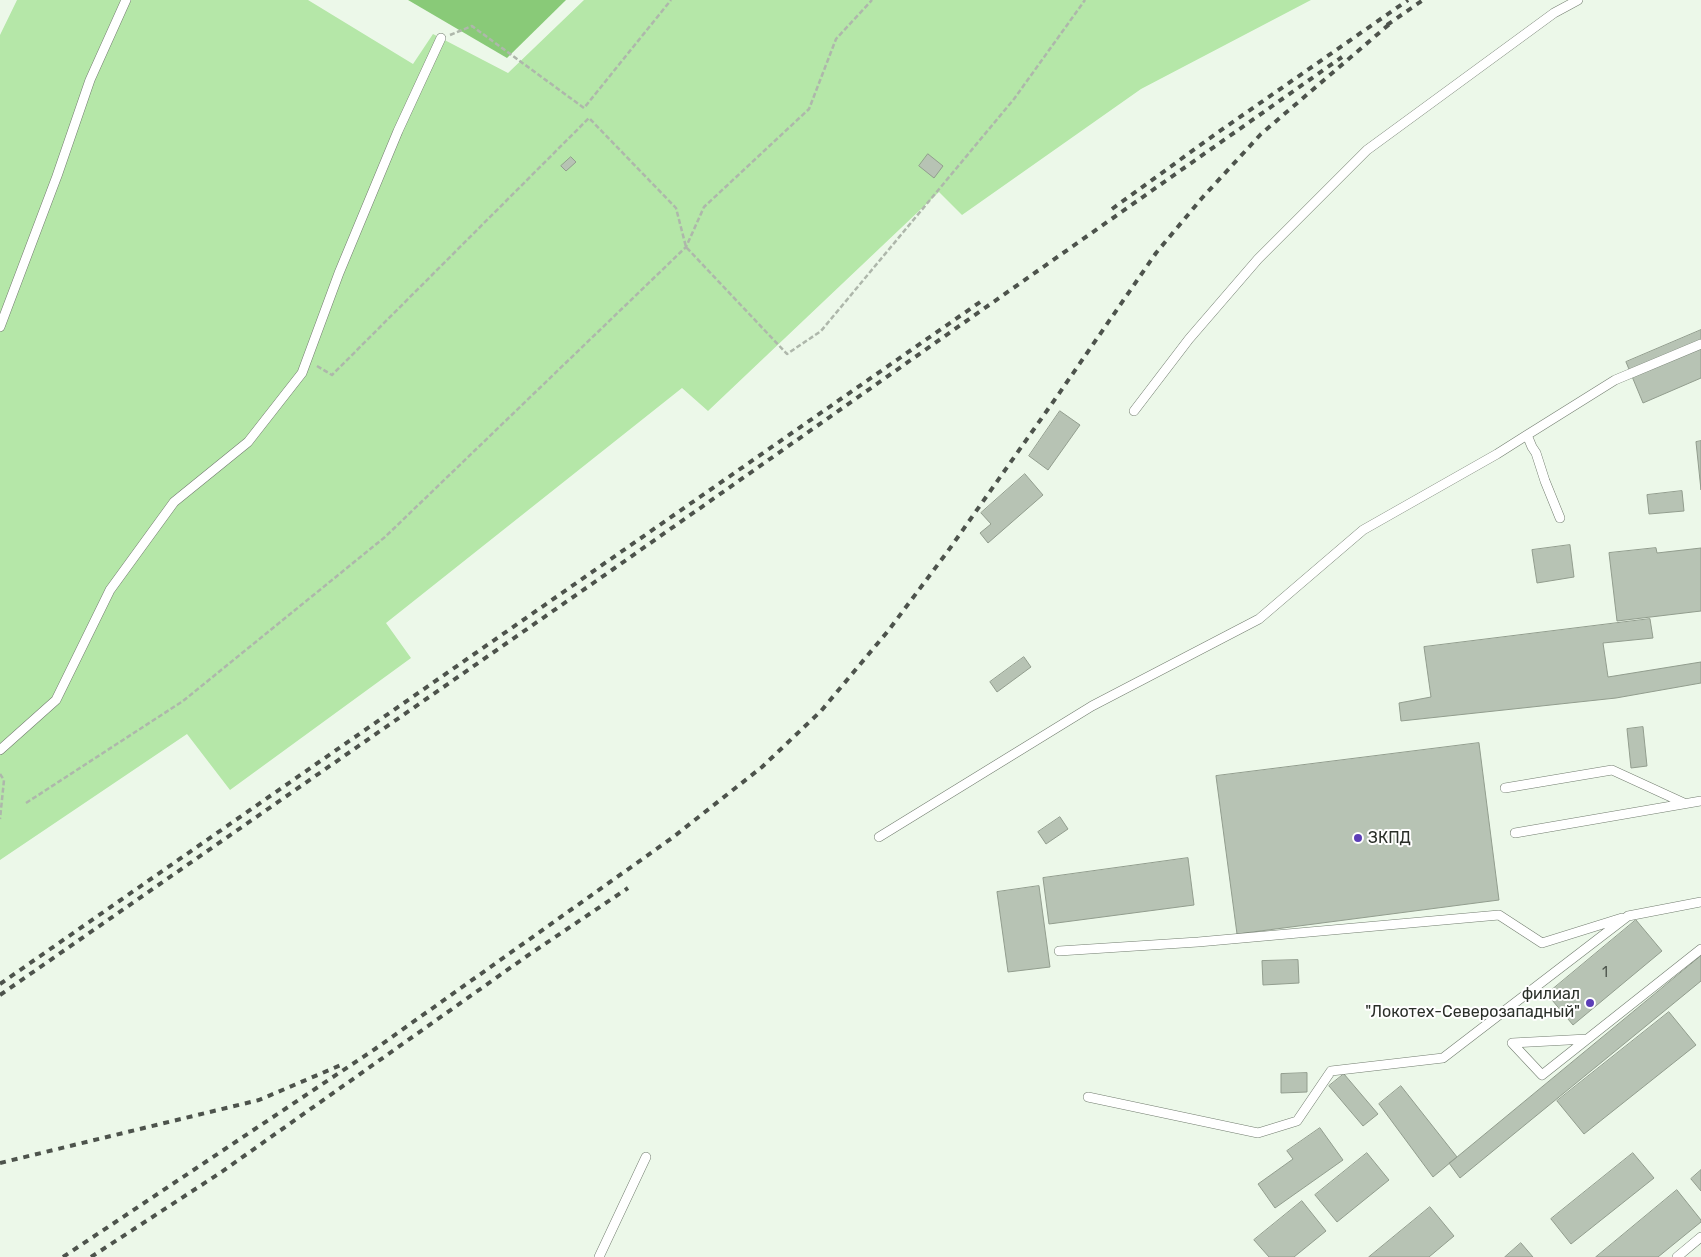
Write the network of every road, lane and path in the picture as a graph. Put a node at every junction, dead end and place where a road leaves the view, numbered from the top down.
1 (126, 0) edge
2 (671, 0) edge
3 (872, 0) edge
4 (1085, 0) edge
5 (1578, 0) edge
6 (441, 38) joint
7 (686, 247) junction
8 (0, 327) edge
9 (1701, 344) edge
10 (307, 360) junction
11 (1134, 411) dead end
12 (1527, 435) junction
13 (1560, 518) dead end
14 (0, 750) edge
15 (0, 774) edge
16 (1505, 788) dead end
17 (1701, 800) edge
18 (26, 803) dead end
19 (1684, 803) junction
20 (0, 819) edge
21 (1515, 833) dead end
22 (879, 837) dead end
23 (1701, 902) edge
24 (1628, 916) junction
25 (1701, 949) edge
26 (1058, 951) dead end
27 (1587, 1039) junction
28 (1088, 1097) dead end
29 (646, 1157) dead end
30 (1701, 1237) edge
31 (599, 1257) edge
32 (1677, 1257) edge

1 - 8 lane
2 - 6 path
3 - 7 path
4 - 7 path
5 - 11 lane
6 - 10 lane
7 - 10 path
7 - 18 path
9 - 12 lane
10 - 14 lane
12 - 13 lane
12 - 22 lane
15 - 20 path
16 - 19 lane
17 - 19 lane
19 - 21 lane
23 - 24 lane
24 - 26 lane
24 - 28 lane
25 - 27 lane
27 - 27 lane
29 - 31 lane
30 - 32 lane

